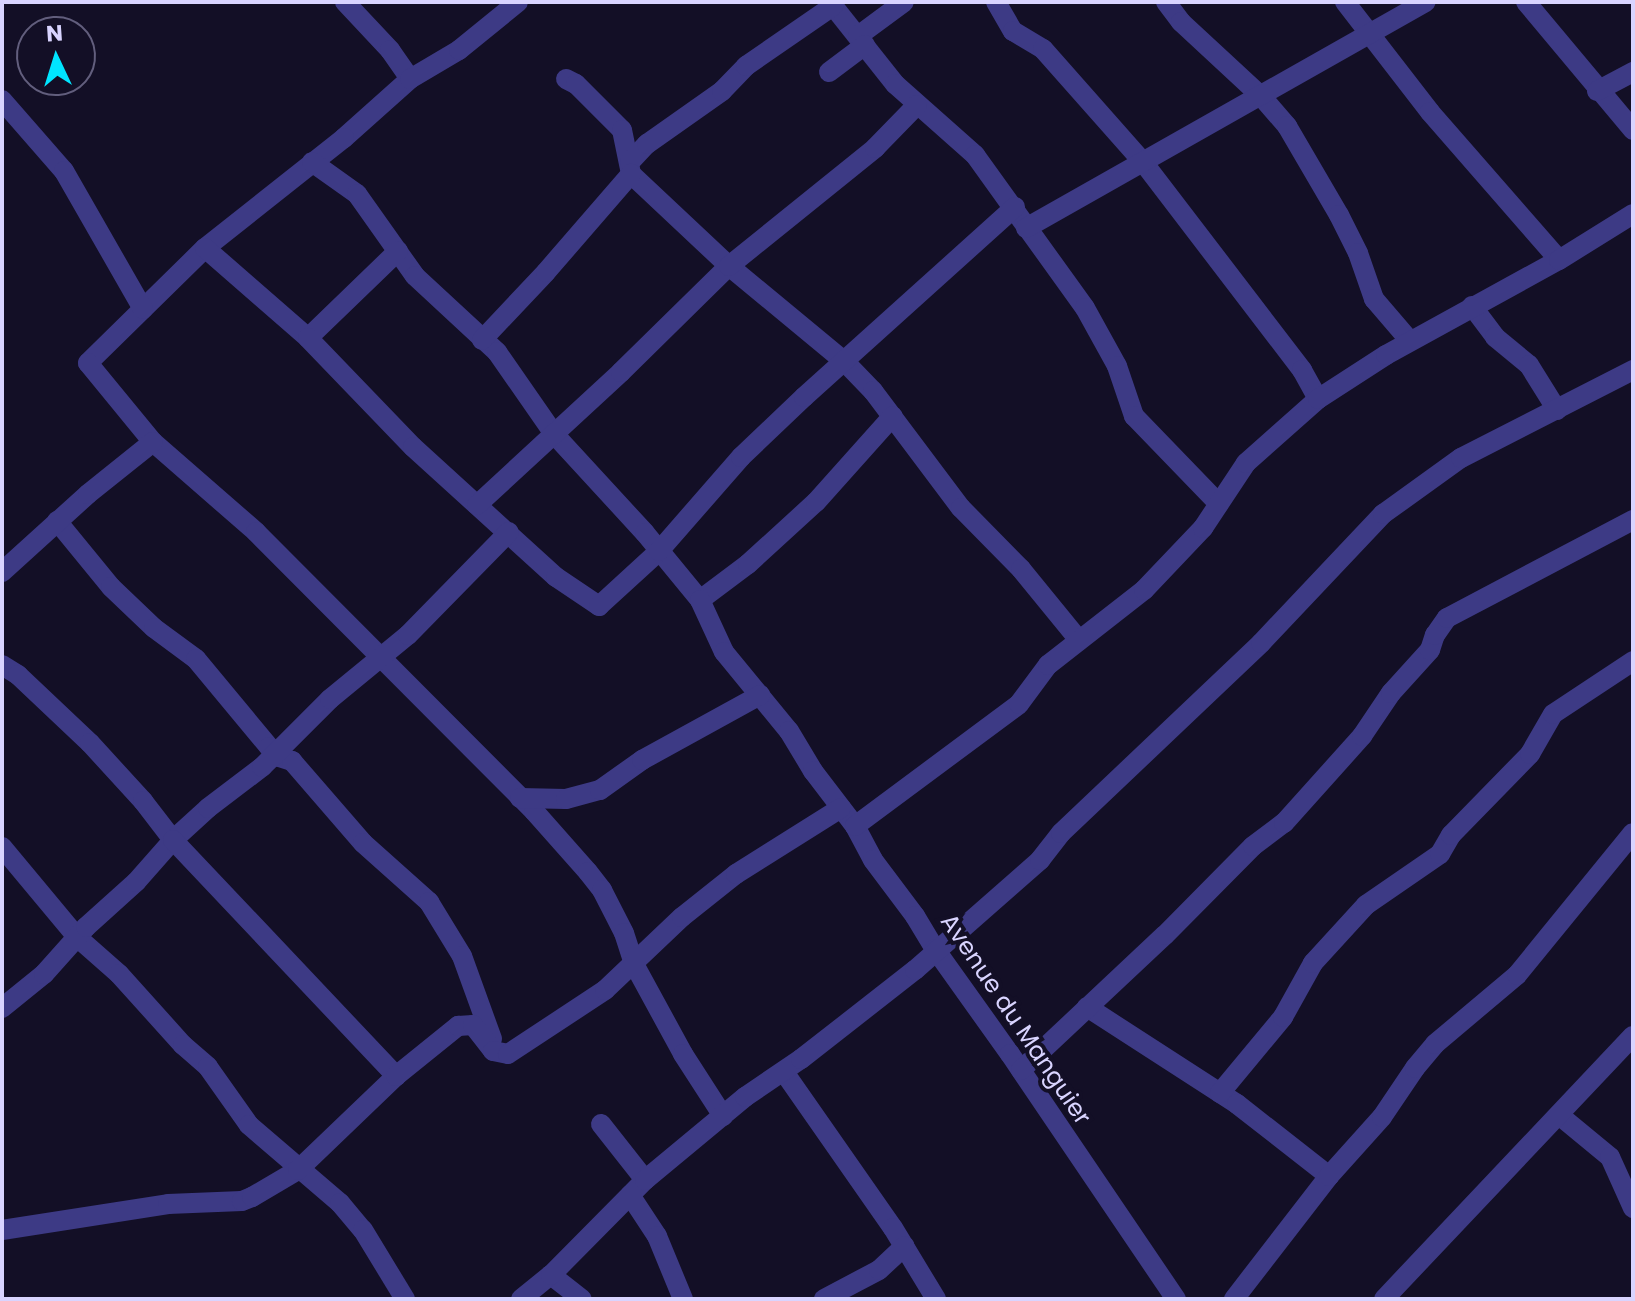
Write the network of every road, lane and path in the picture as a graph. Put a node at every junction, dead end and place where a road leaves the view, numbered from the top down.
1 (345, 2) edge
2 (518, 2) edge
3 (904, 2) edge
4 (996, 2) edge
5 (1166, 2) edge
6 (1345, 2) edge
7 (1425, 2) edge
8 (1526, 2) edge
9 (831, 4) edge
10 (1369, 33) junction
11 (862, 41) junction
12 (829, 72) dead end
13 (1633, 72) edge
14 (410, 79) junction
15 (566, 79) dead end
16 (1597, 91) junction
17 (1261, 96) junction
18 (917, 105) junction
19 (6, 111) edge
20 (1633, 130) edge
21 (312, 162) junction
22 (1143, 162) junction
23 (630, 168) junction
24 (1015, 207) junction
25 (1633, 214) edge
26 (1026, 228) junction
27 (205, 248) junction
28 (398, 251) junction
29 (1559, 260) junction
30 (729, 266) junction
31 (1472, 306) junction
32 (143, 309) junction
33 (308, 338) junction
34 (482, 340) junction
35 (1410, 341) junction
36 (844, 361) junction
37 (1633, 370) edge
38 (1318, 399) junction
39 (1557, 410) junction
40 (893, 416) junction
41 (554, 434) junction
42 (153, 442) junction
43 (1219, 504) junction
44 (477, 505) junction
45 (1633, 520) edge
46 (57, 521) junction
47 (509, 532) junction
48 (659, 551) junction
49 (2, 572) edge
50 (700, 600) junction
51 (1079, 640) junction
52 (380, 657) junction
53 (1633, 661) edge
54 (2, 665) edge
55 (760, 695) junction
56 (276, 754) junction
57 (520, 798) junction
58 (841, 808) junction
59 (855, 826) junction
60 (1633, 833) edge
61 (173, 840) junction
62 (2, 847) edge
63 (77, 937) junction
64 (935, 949) junction
65 (634, 964) junction
66 (1087, 1007) junction
67 (2, 1008) edge
68 (1633, 1036) edge
69 (498, 1054) junction
70 (1021, 1070) junction
71 (784, 1072) junction
72 (396, 1076) junction
73 (1220, 1093) junction
74 (1559, 1115) junction
75 (723, 1116) junction
76 (601, 1124) dead end
77 (298, 1170) junction
78 (1329, 1176) junction
79 (645, 1180) junction
80 (630, 1195) junction
81 (1633, 1208) edge
82 (2, 1230) edge
83 (905, 1246) junction
84 (551, 1275) junction
85 (405, 1299) edge
86 (521, 1299) edge
87 (582, 1299) edge
88 (683, 1299) edge
89 (824, 1299) edge
90 (936, 1299) edge
91 (1176, 1299) edge
92 (1234, 1299) edge
93 (1384, 1299) edge

1 - 14 street
2 - 14 street
3 - 11 street
4 - 22 street
5 - 17 street
6 - 10 street
7 - 10 street
8 - 16 street
9 - 11 street
9 - 23 street
10 - 17 street
10 - 29 street
11 - 12 street
11 - 18 street
13 - 16 street
14 - 21 street
15 - 23 street
16 - 20 street
17 - 22 street
17 - 35 street
18 - 24 street
18 - 30 street
19 - 32 street
21 - 27 street
21 - 28 street, Avenue du Manguier
22 - 26 street
22 - 38 street
23 - 30 street
23 - 34 street
24 - 26 street
24 - 36 street
25 - 29 street
26 - 43 street
27 - 32 street
27 - 33 street
28 - 33 street
28 - 34 street, Avenue du Manguier
29 - 31 street
30 - 36 street
30 - 41 street
31 - 35 street
31 - 39 street
32 - 42 street
33 - 44 street
34 - 41 street, Avenue du Manguier
35 - 38 street
36 - 40 street
36 - 48 street
37 - 39 street
38 - 43 street
39 - 64 street
40 - 50 street
40 - 51 street
41 - 44 street
41 - 48 street, Avenue du Manguier
42 - 46 street
42 - 52 street
43 - 51 street
44 - 47 street
45 - 66 street
46 - 49 street
46 - 56 street
47 - 48 street
47 - 52 street
48 - 50 street, Avenue du Manguier
50 - 55 street, Avenue du Manguier
51 - 59 street
52 - 56 street
52 - 57 street
53 - 73 street
54 - 61 street
55 - 57 street
55 - 58 street, Avenue du Manguier
56 - 61 street
56 - 69 street
57 - 65 street
58 - 59 street, Avenue du Manguier
58 - 65 street
59 - 64 street, Avenue du Manguier
60 - 78 street
61 - 63 street
61 - 72 street
62 - 63 street
63 - 67 street
63 - 77 street
64 - 70 street, Avenue du Manguier
64 - 71 street
65 - 69 street
65 - 75 street
66 - 70 street
66 - 73 street
68 - 74 street
69 - 72 street
70 - 91 street, Avenue du Manguier
71 - 75 street
71 - 83 street
72 - 77 street
73 - 78 street
74 - 81 street
74 - 93 street
75 - 79 street
76 - 79 street
77 - 82 street
77 - 85 street
78 - 92 street
79 - 80 street
80 - 84 street
80 - 88 street
83 - 89 street
83 - 90 street
84 - 86 street
84 - 87 street

